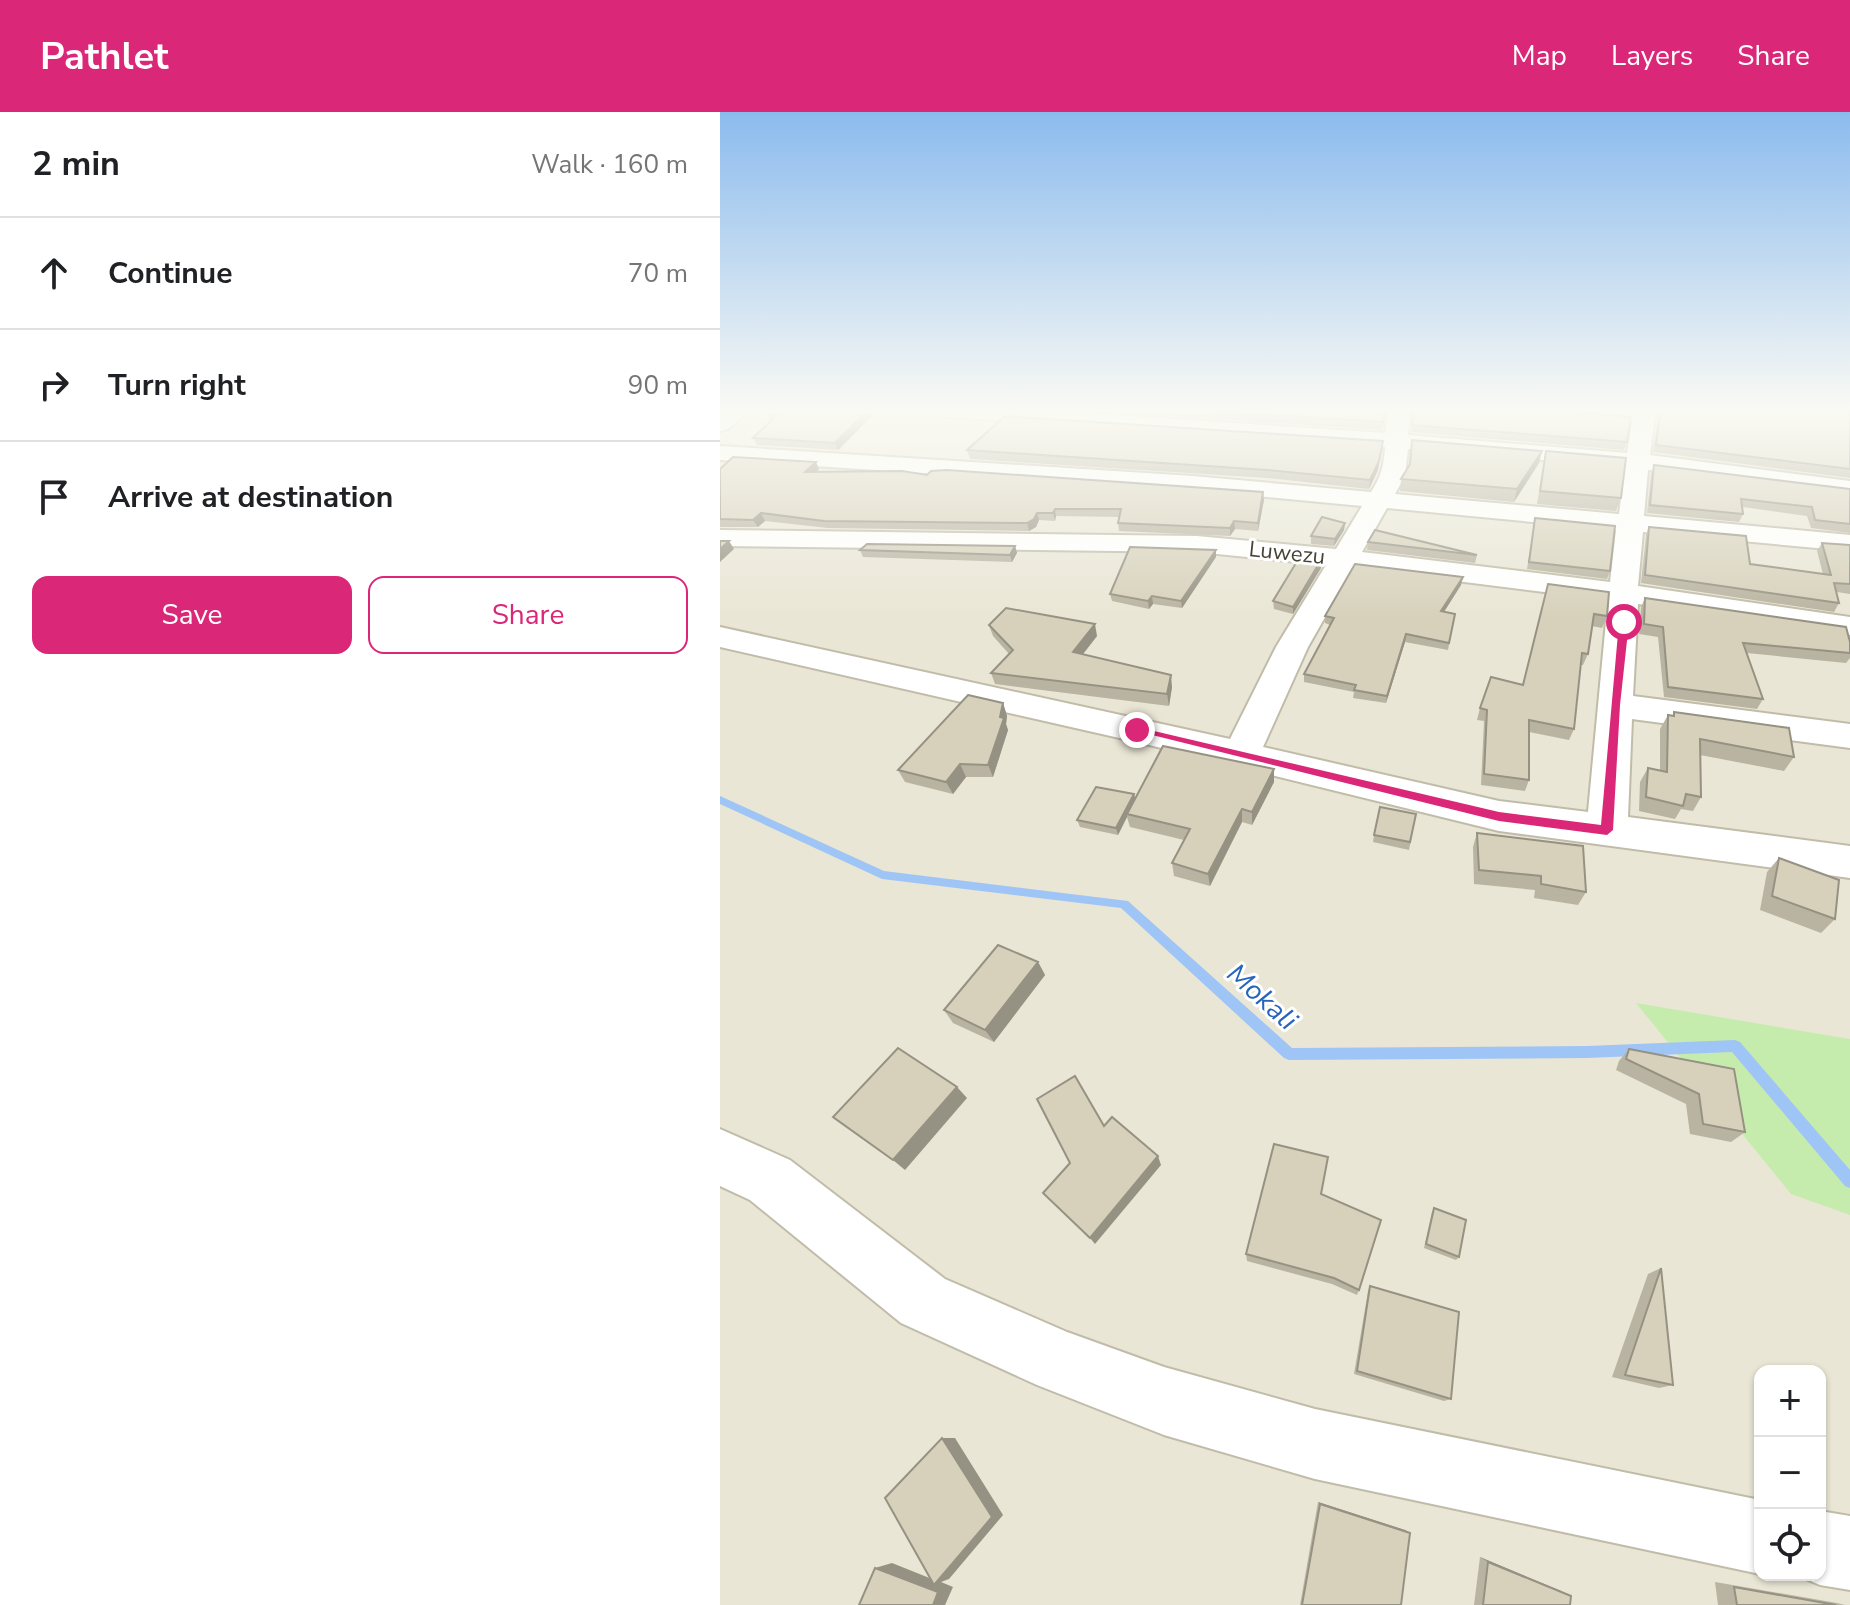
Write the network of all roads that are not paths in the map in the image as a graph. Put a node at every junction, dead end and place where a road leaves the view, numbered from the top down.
1 (1125, 479) edge
2 (1391, 479) edge
3 (1640, 479) edge
4 (1816, 479) edge
5 (1850, 488) edge
6 (1378, 501) junction
7 (1633, 522) junction
8 (720, 538) edge
9 (1850, 543) edge
10 (1343, 558) junction
11 (1623, 593) junction
12 (1850, 626) edge
13 (720, 637) edge
14 (1615, 705) junction
15 (1850, 736) edge
16 (1241, 755) junction
17 (1607, 830) junction
18 (1850, 862) edge
19 (720, 1157) edge
20 (1754, 1536) edge
21 (1826, 1549) edge
22 (1850, 1553) edge

1 - 6 street
2 - 6 street
3 - 7 street
4 - 5 street
6 - 7 street
6 - 10 street
7 - 9 street
7 - 11 street
8 - 10 street, Luwezu
10 - 11 street, Luwezu
10 - 16 street
11 - 12 street, Luwezu
11 - 14 street
13 - 16 street
14 - 15 street
14 - 17 street
16 - 17 street
17 - 18 street
19 - 20 street
21 - 22 street

